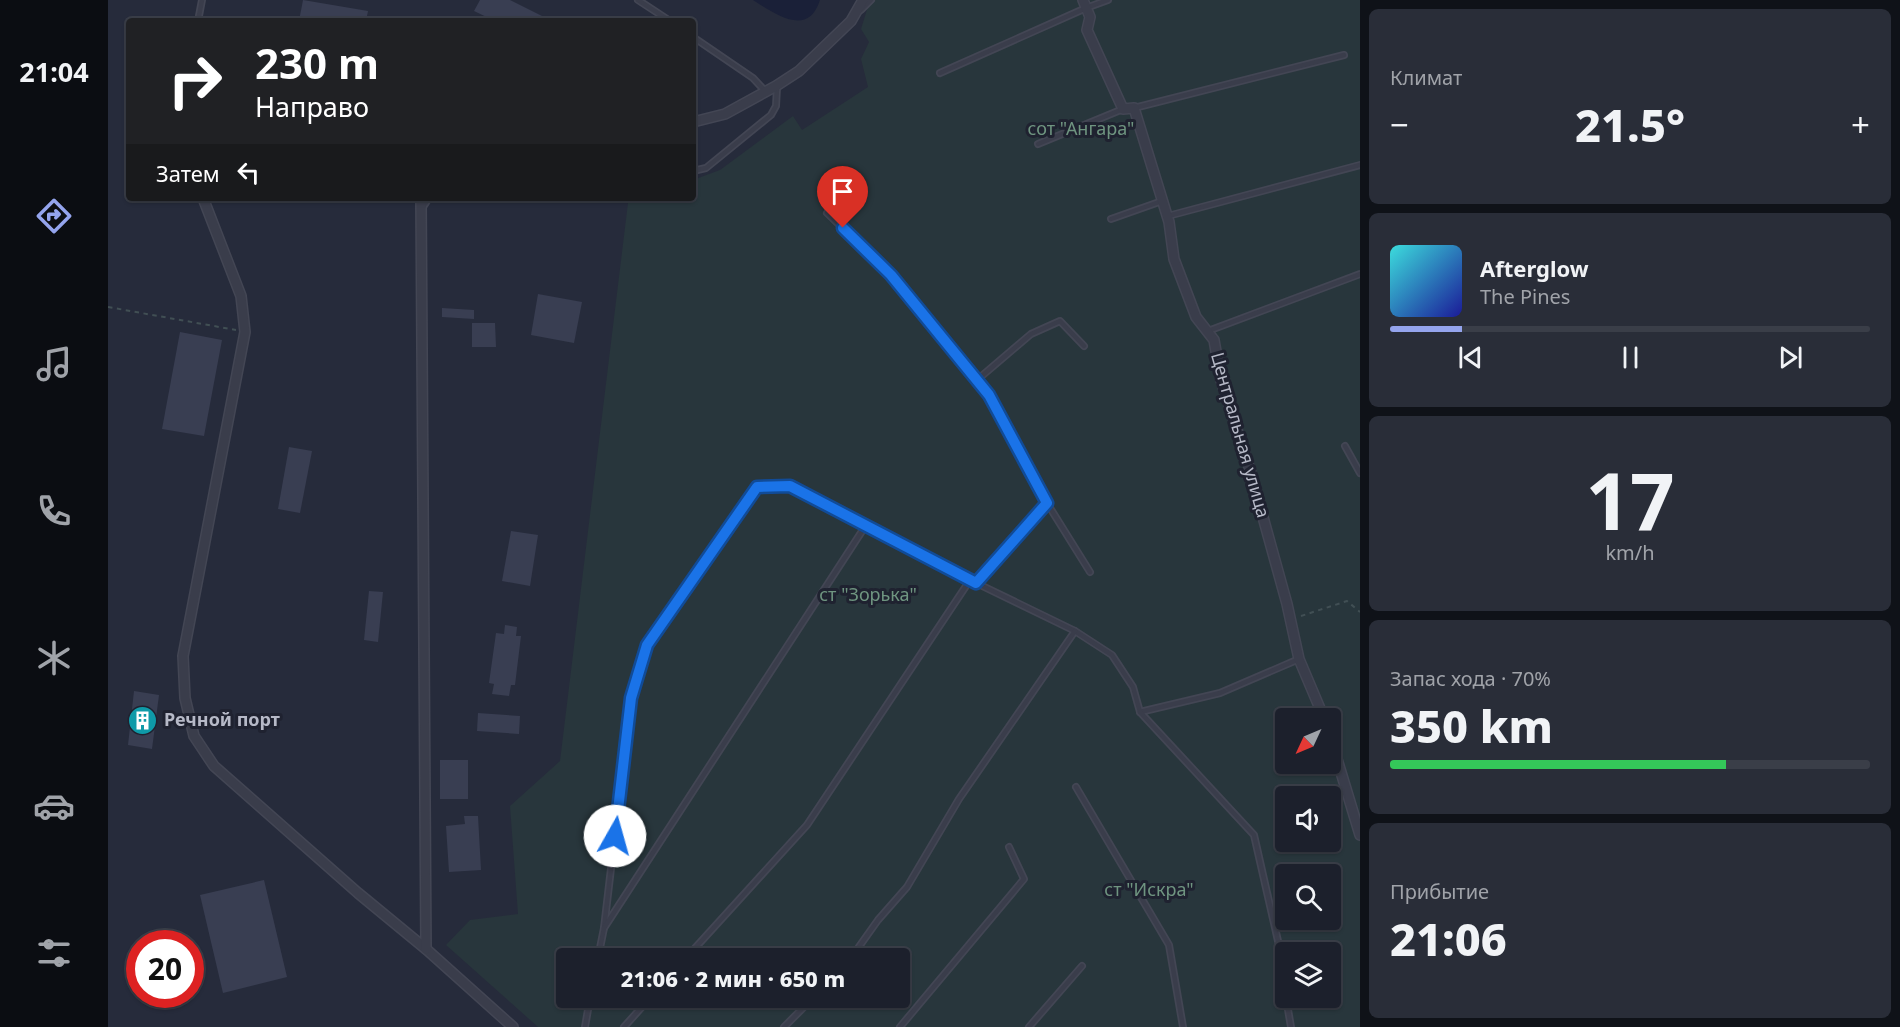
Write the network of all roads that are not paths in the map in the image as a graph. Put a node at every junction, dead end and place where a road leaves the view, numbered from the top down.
1 (202, 0) edge
2 (638, 0) edge
3 (863, 0) edge
4 (871, 0) edge
5 (1108, 0) edge
6 (1084, 4) edge
7 (199, 18) edge
8 (665, 18) edge
9 (851, 21) junction
10 (696, 39) edge
11 (1344, 55) dead end
12 (940, 73) dead end
13 (777, 86) junction
14 (766, 92) junction
15 (1134, 108) junction
16 (1123, 109) junction
17 (696, 121) edge
18 (1038, 144) dead end
19 (1360, 165) edge
20 (696, 170) edge
21 (204, 201) edge
22 (421, 201) edge
23 (427, 201) edge
24 (1162, 201) junction
25 (422, 209) junction
26 (827, 213) dead end
27 (1167, 217) junction
28 (1111, 219) dead end
29 (1360, 274) edge
30 (1207, 331) junction
31 (1084, 346) dead end
32 (977, 380) junction
33 (1345, 446) dead end
34 (1360, 473) edge
35 (1047, 503) junction
36 (866, 525) junction
37 (1090, 572) dead end
38 (970, 580) junction
39 (976, 583) junction
40 (1075, 632) junction
41 (1299, 658) junction
42 (1320, 708) edge
43 (1140, 712) junction
44 (1341, 772) edge
45 (1076, 787) dead end
46 (1360, 835) edge
47 (1010, 846) dead end
48 (604, 928) junction
49 (1278, 942) edge
50 (600, 948) edge
51 (695, 948) edge
52 (858, 948) edge
53 (426, 949) junction
54 (1082, 966) dead end
55 (588, 1008) edge
56 (641, 1008) edge
57 (803, 1008) edge
58 (1288, 1008) edge
59 (513, 1027) edge
60 (585, 1027) edge
61 (624, 1027) edge
62 (784, 1027) edge
63 (900, 1027) edge
64 (1029, 1027) edge
65 (1183, 1027) edge
66 (1291, 1027) edge

1 - 7 lane
2 - 8 lane
3 - 9 street
4 - 9 lane
5 - 6 lane
6 - 12 lane
6 - 16 street
9 - 13 street
10 - 14 lane
11 - 15 lane
13 - 14 street
13 - 20 lane
14 - 17 street
15 - 16 street
15 - 24 street, Центральная улица
16 - 18 lane
19 - 27 lane
21 - 53 street
22 - 25 street
23 - 25 lane
24 - 27 street, Центральная улица
24 - 28 lane
25 - 53 street
26 - 32 lane
27 - 30 street, Центральная улица
29 - 30 lane
30 - 41 street, Центральная улица
31 - 32 lane
32 - 35 lane
33 - 34 lane
35 - 37 lane
35 - 39 lane
36 - 38 lane
36 - 48 lane
36 - 48 lane
38 - 39 lane
38 - 51 lane
39 - 40 lane
40 - 43 lane
40 - 52 lane
41 - 42 street, Центральная улица
41 - 43 lane
43 - 49 lane
44 - 46 street
45 - 65 lane
47 - 63 lane
48 - 50 lane
53 - 59 street
54 - 64 lane
55 - 60 lane
56 - 61 lane
57 - 62 lane
58 - 66 lane

